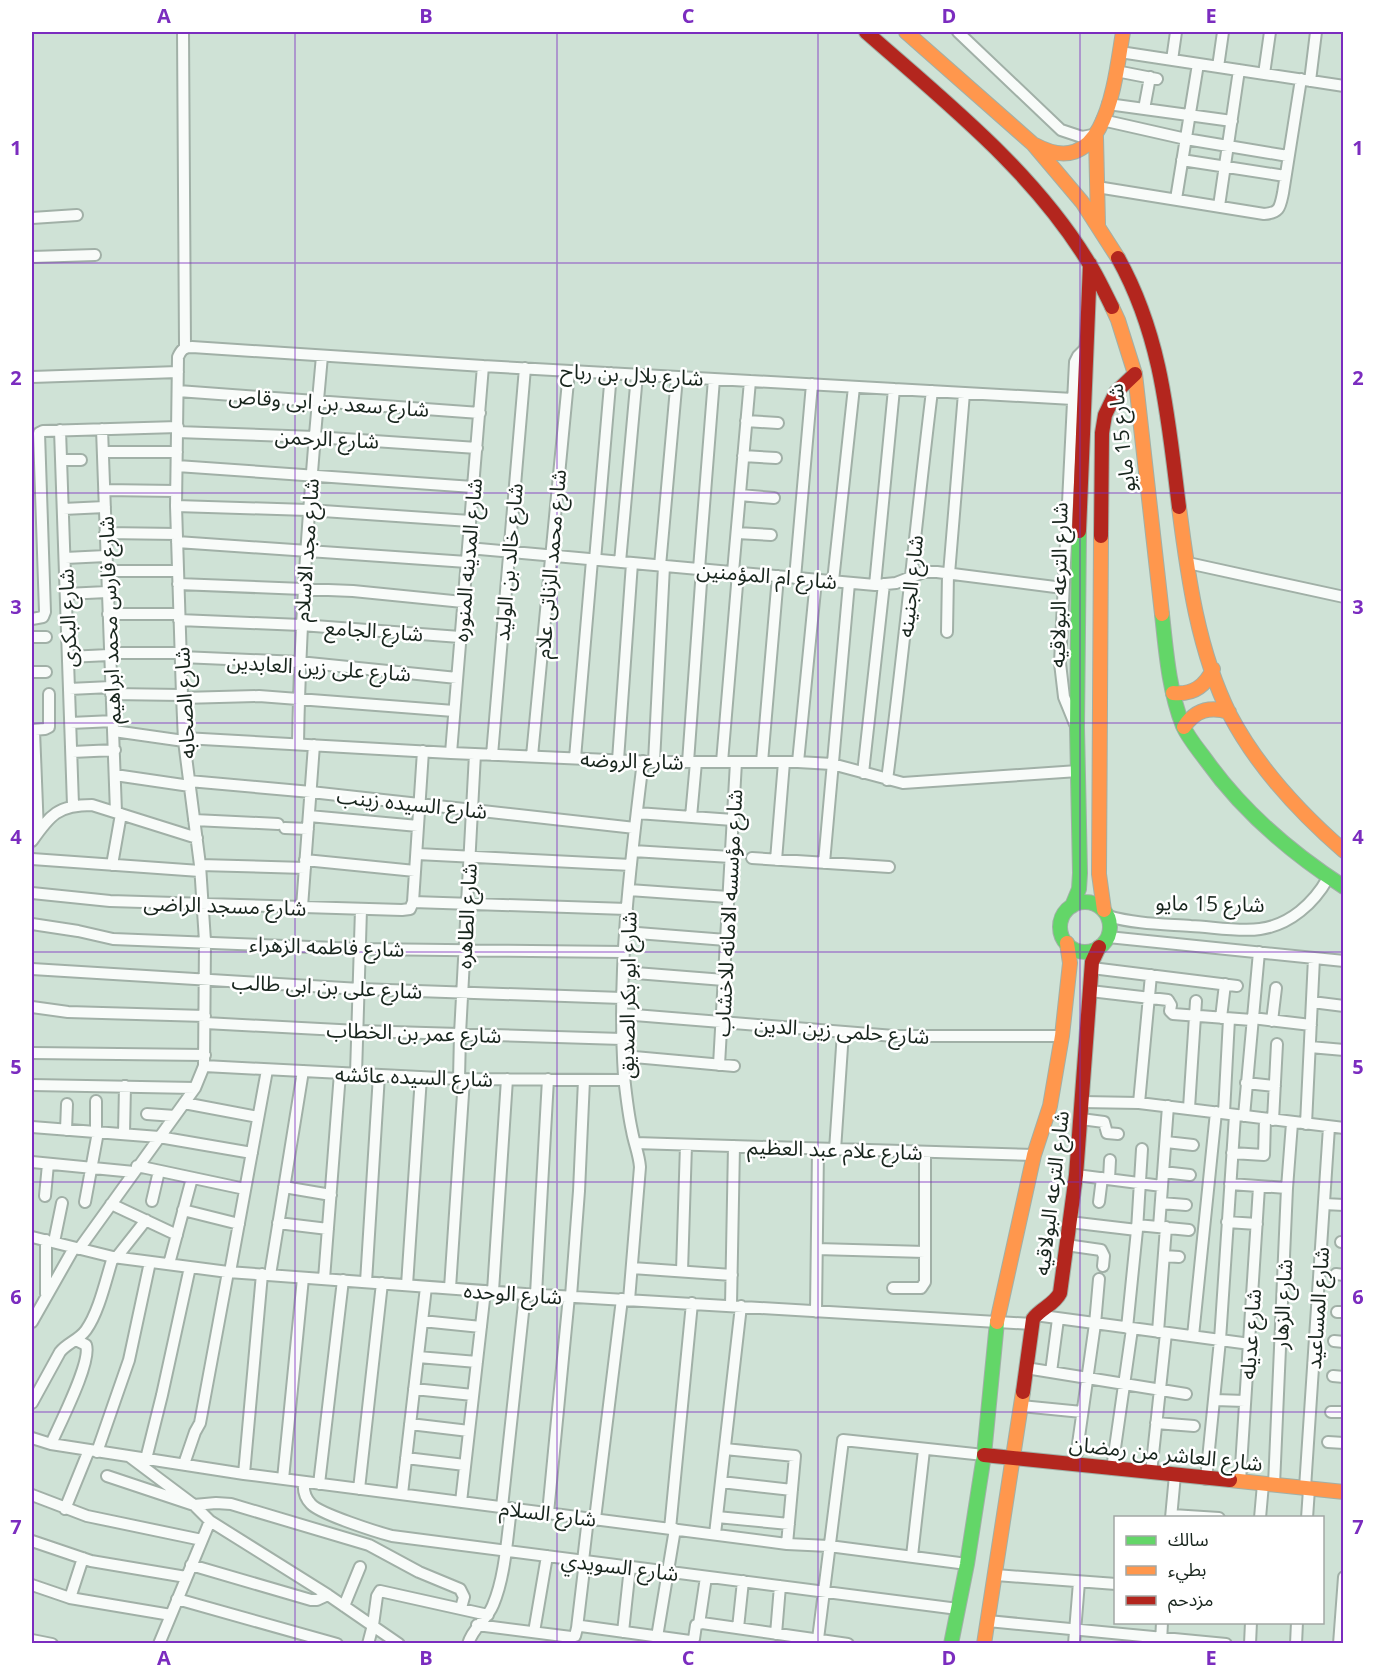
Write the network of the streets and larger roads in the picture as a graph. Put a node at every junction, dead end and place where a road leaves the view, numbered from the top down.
1 (183, 32) edge
2 (867, 32) edge
3 (906, 32) edge
4 (958, 32) edge
5 (1123, 32) edge
6 (1176, 32) edge
7 (1223, 32) edge
8 (1270, 32) edge
9 (1316, 32) edge
10 (1120, 52) junction
11 (1172, 60) junction
12 (1198, 64) junction
13 (1218, 67) junction
14 (1239, 70) junction
15 (1116, 71) junction
16 (1264, 74) junction
17 (1306, 80) junction
18 (1344, 86) edge
19 (1107, 104) junction
20 (1144, 109) junction
21 (1189, 115) junction
22 (1102, 120) junction
23 (1232, 121) junction
24 (1096, 136) junction
25 (1185, 139) junction
26 (1032, 143) junction
27 (1228, 146) junction
28 (1288, 156) junction
29 (1182, 160) junction
30 (1225, 166) junction
31 (1285, 176) junction
32 (1097, 188) junction
33 (1176, 199) junction
34 (1219, 206) junction
35 (77, 215) dead end
36 (32, 218) edge
37 (1098, 224) junction
38 (95, 255) dead end
39 (32, 257) edge
40 (1090, 264) junction
41 (189, 347) junction
42 (1086, 348) junction
43 (322, 356) junction
44 (483, 366) junction
45 (525, 368) junction
46 (569, 371) junction
47 (178, 372) junction
48 (611, 373) junction
49 (1135, 374) junction
50 (637, 375) junction
51 (32, 377) edge
52 (677, 377) junction
53 (714, 379) junction
54 (750, 381) junction
55 (812, 384) junction
56 (854, 387) junction
57 (894, 389) junction
58 (932, 391) junction
59 (178, 392) junction
60 (964, 393) junction
61 (1073, 399) junction
62 (318, 401) junction
63 (480, 413) junction
64 (746, 421) junction
65 (778, 423) dead end
66 (102, 429) junction
67 (177, 429) junction
68 (60, 430) junction
69 (315, 436) junction
70 (477, 448) junction
71 (103, 452) junction
72 (177, 452) junction
73 (743, 456) junction
74 (776, 458) dead end
75 (61, 460) junction
76 (81, 460) dead end
77 (177, 466) junction
78 (311, 475) junction
79 (473, 486) junction
80 (104, 490) junction
81 (176, 491) junction
82 (740, 495) junction
83 (774, 498) dead end
84 (176, 506) junction
85 (105, 507) junction
86 (63, 509) junction
87 (308, 510) junction
88 (470, 521) junction
89 (37, 527) edge
90 (105, 533) junction
91 (737, 533) junction
92 (771, 535) dead end
93 (177, 538) junction
94 (468, 548) junction
95 (305, 550) junction
96 (509, 552) junction
97 (106, 556) junction
98 (551, 556) junction
99 (65, 558) junction
100 (593, 560) junction
101 (467, 562) junction
102 (620, 562) junction
103 (632, 563) junction
104 (1188, 563) junction
105 (662, 566) junction
106 (700, 569) junction
107 (106, 571) junction
108 (177, 571) junction
109 (736, 573) junction
110 (949, 574) junction
111 (778, 576) junction
112 (910, 576) junction
113 (795, 578) junction
114 (816, 580) junction
115 (833, 581) junction
116 (849, 583) junction
117 (178, 584) junction
118 (880, 585) junction
119 (1063, 588) junction
120 (303, 589) junction
121 (107, 592) junction
122 (66, 594) junction
123 (1344, 597) edge
124 (463, 602) junction
125 (108, 614) junction
126 (179, 617) junction
127 (32, 619) edge
128 (301, 625) junction
129 (947, 632) dead end
130 (32, 637) edge
131 (46, 637) dead end
132 (460, 637) junction
133 (109, 654) junction
134 (181, 655) junction
135 (68, 657) junction
136 (299, 662) junction
137 (1213, 669) junction
138 (32, 672) edge
139 (46, 672) dead end
140 (457, 678) junction
141 (69, 689) junction
142 (111, 691) junction
143 (48, 693) dead end
144 (1173, 693) junction
145 (182, 696) junction
146 (298, 699) junction
147 (454, 711) junction
148 (1229, 712) junction
149 (70, 723) junction
150 (114, 726) junction
151 (1077, 727) junction
152 (1184, 727) junction
153 (33, 730) edge
154 (184, 740) junction
155 (298, 744) junction
156 (314, 745) junction
157 (115, 750) junction
158 (72, 752) junction
159 (423, 752) junction
160 (451, 753) junction
161 (475, 754) junction
162 (492, 755) junction
163 (532, 756) junction
164 (575, 758) junction
165 (618, 760) junction
166 (649, 761) junction
167 (692, 762) junction
168 (722, 762) junction
169 (736, 762) junction
170 (762, 762) junction
171 (784, 762) junction
172 (798, 762) junction
173 (832, 764) junction
174 (1078, 771) junction
175 (863, 773) junction
176 (115, 775) junction
177 (887, 780) junction
178 (189, 784) junction
179 (310, 792) junction
180 (73, 805) junction
181 (420, 805) junction
182 (472, 810) junction
183 (118, 813) junction
184 (637, 813) junction
185 (309, 816) junction
186 (691, 817) junction
187 (194, 820) junction
188 (733, 820) junction
189 (418, 826) junction
190 (635, 828) junction
191 (308, 830) junction
192 (35, 837) edge
193 (197, 838) junction
194 (633, 851) junction
195 (1344, 851) edge
196 (417, 854) junction
197 (470, 856) junction
198 (731, 857) junction
199 (753, 858) dead end
200 (32, 859) edge
201 (776, 860) junction
202 (824, 863) junction
203 (305, 864) junction
204 (112, 865) junction
205 (631, 865) junction
206 (889, 867) dead end
207 (200, 868) junction
208 (415, 872) junction
209 (1328, 878) junction
210 (1344, 887) edge
211 (629, 890) junction
212 (32, 893) edge
213 (728, 897) junction
214 (413, 902) junction
215 (203, 903) junction
216 (467, 904) junction
217 (1072, 906) junction
218 (302, 907) junction
219 (361, 909) junction
220 (627, 909) junction
221 (1106, 913) junction
222 (32, 924) edge
223 (625, 932) junction
224 (726, 940) junction
225 (205, 941) junction
226 (1104, 942) junction
227 (1067, 943) junction
228 (361, 949) junction
229 (464, 951) junction
230 (624, 952) junction
231 (1259, 952) junction
232 (1314, 958) junction
233 (1344, 961) edge
234 (1092, 968) junction
235 (32, 969) edge
236 (623, 972) junction
237 (1151, 975) junction
238 (205, 980) junction
239 (724, 980) junction
240 (1225, 984) junction
241 (1237, 986) dead end
242 (1276, 988) dead end
243 (360, 989) junction
244 (1090, 991) junction
245 (462, 992) junction
246 (622, 998) junction
247 (1149, 998) junction
248 (1196, 1001) dead end
249 (1312, 1002) junction
250 (1344, 1006) edge
251 (32, 1007) edge
252 (622, 1014) junction
253 (1195, 1016) junction
254 (1225, 1018) junction
255 (1252, 1019) junction
256 (205, 1020) junction
257 (1272, 1021) junction
258 (722, 1022) junction
259 (1311, 1025) junction
260 (358, 1031) junction
261 (843, 1032) junction
262 (460, 1034) junction
263 (1062, 1036) junction
264 (622, 1039) junction
265 (1277, 1044) dead end
266 (1310, 1047) junction
267 (1344, 1050) edge
268 (32, 1053) edge
269 (623, 1056) junction
270 (205, 1061) junction
271 (719, 1065) junction
272 (734, 1066) dead end
273 (267, 1070) junction
274 (303, 1071) junction
275 (340, 1073) junction
276 (356, 1074) junction
277 (379, 1075) junction
278 (421, 1077) junction
279 (462, 1079) junction
280 (507, 1079) junction
281 (548, 1079) junction
282 (584, 1080) junction
283 (624, 1080) junction
284 (1246, 1083) junction
285 (32, 1085) edge
286 (125, 1086) junction
287 (1275, 1086) junction
288 (195, 1088) junction
289 (96, 1101) dead end
290 (1082, 1102) junction
291 (184, 1103) junction
292 (1140, 1103) junction
293 (68, 1104) dead end
294 (1168, 1106) junction
295 (1189, 1108) junction
296 (147, 1114) dead end
297 (1230, 1114) junction
298 (175, 1116) junction
299 (258, 1117) junction
300 (1081, 1119) junction
301 (1269, 1120) junction
302 (1292, 1123) junction
303 (1306, 1124) junction
304 (32, 1127) edge
305 (1329, 1127) junction
306 (1344, 1128) edge
307 (66, 1130) junction
308 (97, 1132) junction
309 (124, 1134) junction
310 (1118, 1134) dead end
311 (159, 1137) junction
312 (1166, 1142) junction
313 (635, 1143) junction
314 (686, 1145) junction
315 (735, 1146) junction
316 (1193, 1146) dead end
317 (818, 1149) junction
318 (1142, 1149) dead end
319 (835, 1150) junction
320 (925, 1152) junction
321 (252, 1153) junction
322 (1232, 1153) junction
323 (1034, 1155) junction
324 (1110, 1160) dead end
325 (32, 1162) edge
326 (48, 1164) junction
327 (92, 1168) junction
328 (136, 1169) junction
329 (159, 1171) junction
330 (1163, 1172) junction
331 (1076, 1175) junction
332 (1190, 1175) dead end
333 (192, 1178) junction
334 (1105, 1179) junction
335 (1140, 1184) junction
336 (1230, 1184) junction
337 (1162, 1186) junction
338 (1259, 1186) junction
339 (284, 1187) junction
340 (1287, 1188) junction
341 (245, 1189) junction
342 (331, 1195) junction
343 (45, 1196) dead end
344 (152, 1201) dead end
345 (85, 1202) dead end
346 (1099, 1202) dead end
347 (62, 1203) dead end
348 (1161, 1203) junction
349 (111, 1204) junction
350 (1323, 1204) junction
351 (1186, 1205) dead end
352 (1344, 1205) edge
353 (183, 1210) junction
354 (146, 1220) junction
355 (1069, 1222) junction
356 (1227, 1222) junction
357 (278, 1223) junction
358 (239, 1224) junction
359 (1257, 1224) junction
360 (1137, 1227) junction
361 (1162, 1227) junction
362 (328, 1229) junction
363 (1189, 1230) dead end
364 (177, 1235) junction
365 (32, 1237) edge
366 (50, 1241) junction
367 (1066, 1245) junction
368 (76, 1249) junction
369 (816, 1250) junction
370 (925, 1252) junction
371 (1164, 1256) junction
372 (114, 1257) junction
373 (1179, 1257) dead end
374 (46, 1259) junction
375 (67, 1261) junction
376 (150, 1262) junction
377 (169, 1264) junction
378 (1103, 1266) dead end
379 (190, 1267) junction
380 (632, 1268) junction
381 (682, 1271) junction
382 (229, 1272) junction
383 (266, 1275) junction
384 (732, 1275) junction
385 (303, 1278) junction
386 (324, 1279) junction
387 (1099, 1279) dead end
388 (343, 1280) junction
389 (366, 1282) junction
390 (382, 1283) junction
391 (408, 1285) junction
392 (426, 1287) junction
393 (450, 1288) junction
394 (893, 1288) dead end
395 (489, 1291) junction
396 (531, 1294) junction
397 (46, 1296) junction
398 (570, 1296) junction
399 (625, 1300) junction
400 (692, 1303) junction
401 (736, 1306) junction
402 (816, 1312) junction
403 (1058, 1319) junction
404 (1033, 1320) junction
405 (422, 1321) junction
406 (997, 1321) junction
407 (32, 1322) edge
408 (1095, 1324) junction
409 (481, 1327) junction
410 (1130, 1328) junction
411 (1162, 1332) junction
412 (1193, 1336) junction
413 (76, 1340) junction
414 (1220, 1340) junction
415 (1250, 1344) junction
416 (418, 1357) junction
417 (477, 1362) junction
418 (1026, 1368) junction
419 (1051, 1372) junction
420 (1087, 1378) junction
421 (1124, 1384) junction
422 (414, 1389) junction
423 (1160, 1390) junction
424 (1186, 1394) dead end
425 (473, 1395) junction
426 (1215, 1400) junction
427 (1245, 1401) junction
428 (32, 1403) edge
429 (1021, 1406) junction
430 (1082, 1412) junction
431 (1332, 1412) dead end
432 (1344, 1412) edge
433 (1156, 1423) junction
434 (410, 1424) junction
435 (1194, 1426) dead end
436 (469, 1431) junction
437 (32, 1438) edge
438 (1328, 1442) dead end
439 (1344, 1443) edge
440 (51, 1444) junction
441 (725, 1449) junction
442 (924, 1450) junction
443 (93, 1451) junction
444 (984, 1455) junction
445 (130, 1457) junction
446 (406, 1458) junction
447 (146, 1459) junction
448 (1014, 1459) junction
449 (184, 1464) junction
450 (465, 1465) junction
451 (1075, 1465) junction
452 (1112, 1469) junction
453 (1151, 1473) junction
454 (244, 1474) junction
455 (1175, 1475) junction
456 (107, 1476) dead end
457 (283, 1479) junction
458 (1206, 1479) junction
459 (304, 1482) junction
460 (721, 1482) junction
461 (1240, 1482) junction
462 (319, 1484) junction
463 (1269, 1485) junction
464 (359, 1489) junction
465 (1307, 1489) junction
466 (792, 1490) junction
467 (1344, 1492) edge
468 (402, 1494) junction
469 (32, 1495) edge
470 (461, 1502) junction
471 (194, 1505) junction
472 (507, 1508) junction
473 (65, 1509) junction
474 (548, 1513) junction
475 (1172, 1516) edge
476 (1261, 1516) edge
477 (1307, 1516) edge
478 (717, 1517) junction
479 (592, 1519) junction
480 (210, 1521) junction
481 (789, 1524) junction
482 (672, 1529) junction
483 (375, 1532) junction
484 (715, 1534) junction
485 (202, 1540) junction
486 (32, 1541) edge
487 (787, 1544) junction
488 (369, 1545) junction
489 (829, 1546) junction
490 (505, 1551) junction
491 (547, 1556) junction
492 (912, 1556) junction
493 (83, 1558) junction
494 (584, 1561) junction
495 (967, 1564) junction
496 (191, 1565) junction
497 (360, 1567) dead end
498 (630, 1567) junction
499 (668, 1572) junction
500 (996, 1575) junction
501 (186, 1577) junction
502 (706, 1577) junction
503 (1344, 1577) edge
504 (742, 1581) junction
505 (1079, 1582) junction
506 (1114, 1584) edge
507 (32, 1585) edge
508 (780, 1586) junction
509 (824, 1592) junction
510 (328, 1595) junction
511 (70, 1598) junction
512 (177, 1599) junction
513 (344, 1606) junction
514 (461, 1608) junction
515 (958, 1609) junction
516 (171, 1615) junction
517 (488, 1615) junction
518 (988, 1621) junction
519 (699, 1624) junction
520 (1162, 1624) edge
521 (1251, 1624) edge
522 (1298, 1624) edge
523 (373, 1625) junction
524 (477, 1625) junction
525 (577, 1628) junction
526 (738, 1628) junction
527 (1075, 1628) junction
528 (534, 1632) junction
529 (623, 1632) junction
530 (776, 1634) junction
531 (657, 1637) junction
532 (818, 1639) junction
533 (32, 1640) edge
534 (1161, 1640) edge
535 (159, 1643) edge
536 (1220, 1643) edge
537 (52, 1644) edge
538 (337, 1644) edge
539 (368, 1644) edge
540 (399, 1644) edge
541 (468, 1644) edge
542 (848, 1644) edge
543 (951, 1644) edge
544 (984, 1644) edge
545 (1074, 1644) edge
546 (1226, 1644) edge
547 (1250, 1644) edge
548 (1296, 1644) edge
549 (1339, 1644) edge

1 - 41 street, شارع الصحابه
2 - 40 street, شارع 15 مايو
3 - 26 street
4 - 24 street
5 - 10 street
6 - 11 street
7 - 13 street
8 - 16 street
9 - 17 street
10 - 11 street
10 - 15 street
11 - 12 street
12 - 13 street
12 - 21 street
13 - 14 street
14 - 16 street
14 - 23 street
15 - 19 street
15 - 20 street
16 - 17 street
17 - 18 street
17 - 28 street
19 - 20 street
19 - 22 street
20 - 21 street
21 - 23 street
21 - 25 street
22 - 24 street
22 - 25 street
23 - 27 street
24 - 26 street
24 - 32 street
25 - 27 street
25 - 29 street
26 - 37 street
27 - 28 street
27 - 30 street
28 - 31 street
29 - 30 street
29 - 33 street
30 - 31 street
30 - 34 street
31 - 34 street
32 - 33 street
32 - 37 street
33 - 34 street
35 - 36 street
37 - 104 street
38 - 39 street
40 - 42 street, شارع الترعه البولاقيه
40 - 49 street, شارع 15 مايو
41 - 43 street, شارع بلال بن رباح
41 - 47 street, شارع الصحابه
42 - 61 street
42 - 151 street, شارع الترعه البولاقيه
43 - 44 street, شارع بلال بن رباح
43 - 62 street, شارع مجد الاسلام
44 - 45 street, شارع بلال بن رباح
44 - 63 street, شارع المدينه المنوره
45 - 46 street, شارع بلال بن رباح
45 - 96 street, شارع خالد بن الوليد
46 - 48 street, شارع بلال بن رباح
46 - 98 street, شارع محمد الزناتى علام
47 - 51 street
47 - 59 street, شارع الصحابه
48 - 50 street, شارع بلال بن رباح
48 - 100 street
49 - 144 street, شارع 15 مايو
49 - 221 street, شارع الترعه البولاقيه
50 - 52 street, شارع بلال بن رباح
50 - 102 street
52 - 53 street, شارع بلال بن رباح
52 - 105 street, شارع ابو بكر الصديق
53 - 54 street, شارع بلال بن رباح
53 - 106 street
54 - 55 street, شارع بلال بن رباح
54 - 64 street
55 - 56 street, شارع بلال بن رباح
55 - 113 street
56 - 57 street, شارع بلال بن رباح
56 - 115 street
57 - 58 street, شارع بلال بن رباح
57 - 118 street
58 - 60 street, شارع بلال بن رباح
58 - 112 street, شارع الجنينه
59 - 62 street, شارع سعد بن ابى وقاص
59 - 67 street, شارع الصحابه
60 - 61 street, شارع بلال بن رباح
60 - 110 street
61 - 119 street
62 - 63 street, شارع سعد بن ابى وقاص
62 - 69 street, شارع مجد الاسلام
63 - 70 street, شارع المدينه المنوره
64 - 65 street
64 - 73 street
66 - 67 street, شارع الرحمن
66 - 68 street, شارع الرحمن
66 - 71 street, شارع فارس محمد ابراهيم
67 - 69 street, شارع الرحمن
67 - 72 street, شارع الصحابه
68 - 75 street, شارع البكرى
68 - 89 street, شارع الرحمن
69 - 70 street, شارع الرحمن
69 - 78 street, شارع مجد الاسلام
70 - 79 street, شارع المدينه المنوره
71 - 72 street
71 - 80 street, شارع فارس محمد ابراهيم
72 - 77 street, شارع الصحابه
73 - 74 street
73 - 82 street
75 - 76 street
75 - 86 street, شارع البكرى
77 - 78 street
77 - 81 street, شارع الصحابه
78 - 79 street
78 - 87 street, شارع مجد الاسلام
79 - 88 street, شارع المدينه المنوره
80 - 81 street
80 - 85 street, شارع فارس محمد ابراهيم
81 - 84 street, شارع الصحابه
82 - 83 street
82 - 91 street
84 - 87 street
84 - 93 street, شارع الصحابه
85 - 86 street
85 - 90 street, شارع فارس محمد ابراهيم
86 - 99 street, شارع البكرى
87 - 88 street
87 - 95 street, شارع مجد الاسلام
88 - 94 street, شارع المدينه المنوره
89 - 127 street
90 - 93 street
90 - 97 street, شارع فارس محمد ابراهيم
91 - 92 street
91 - 109 street
93 - 95 street
93 - 108 street, شارع الصحابه
94 - 96 street, شارع ام المؤمنين
94 - 101 street, شارع المدينه المنوره
95 - 101 street
95 - 120 street, شارع مجد الاسلام
96 - 98 street, شارع ام المؤمنين
96 - 162 street, شارع خالد بن الوليد
97 - 99 street
97 - 107 street, شارع فارس محمد ابراهيم
98 - 100 street, شارع ام المؤمنين
98 - 163 street, شارع محمد الزناتى علام
99 - 122 street, شارع البكرى
100 - 102 street, شارع ام المؤمنين
100 - 164 street
101 - 124 street, شارع المدينه المنوره
102 - 103 street, شارع ام المؤمنين
103 - 105 street, شارع ام المؤمنين
103 - 165 street
104 - 123 street
104 - 137 street
105 - 106 street, شارع ام المؤمنين
105 - 166 street, شارع ابو بكر الصديق
106 - 109 street, شارع ام المؤمنين
106 - 167 street
107 - 108 street
107 - 121 street, شارع فارس محمد ابراهيم
108 - 117 street, شارع الصحابه
109 - 111 street, شارع ام المؤمنين
109 - 168 street
110 - 112 street, شارع ام المؤمنين
110 - 119 street, شارع ام المؤمنين
110 - 129 street
111 - 113 street, شارع ام المؤمنين
111 - 170 street
112 - 118 street, شارع ام المؤمنين
112 - 177 street, شارع الجنينه
113 - 114 street, شارع ام المؤمنين
114 - 115 street, شارع ام المؤمنين
114 - 172 street
115 - 116 street, شارع ام المؤمنين
116 - 118 street, شارع ام المؤمنين
116 - 173 street
117 - 120 street
117 - 126 street, شارع الصحابه
118 - 175 street
119 - 151 street
120 - 124 street
120 - 128 street, شارع مجد الاسلام
121 - 122 street
121 - 125 street, شارع فارس محمد ابراهيم
122 - 135 street, شارع البكرى
124 - 132 street, شارع المدينه المنوره
125 - 126 street, شارع الجامع
125 - 133 street, شارع فارس محمد ابراهيم
126 - 128 street, شارع الجامع
126 - 134 street, شارع الصحابه
128 - 132 street, شارع الجامع
128 - 136 street, شارع مجد الاسلام
130 - 131 street
132 - 140 street, شارع المدينه المنوره
133 - 134 street, شارع على زين العابدين
133 - 135 street, شارع على زين العابدين
133 - 142 street, شارع فارس محمد ابراهيم
134 - 136 street, شارع على زين العابدين
134 - 145 street, شارع الصحابه
135 - 141 street, شارع البكرى
136 - 140 street, شارع على زين العابدين
136 - 146 street, شارع مجد الاسلام
137 - 144 street
137 - 148 street
138 - 139 street
140 - 147 street, شارع المدينه المنوره
141 - 142 street
141 - 149 street, شارع البكرى
142 - 145 street
142 - 150 street, شارع فارس محمد ابراهيم
143 - 153 street
144 - 152 street, شارع 15 مايو
145 - 146 street
145 - 154 street, شارع الصحابه
146 - 147 street
146 - 155 street, شارع مجد الاسلام
147 - 160 street, شارع المدينه المنوره
148 - 152 street
148 - 195 street
149 - 150 street, شارع الروضه
149 - 158 street, شارع البكرى
150 - 154 street, شارع الروضه
150 - 157 street, شارع فارس محمد ابراهيم
151 - 174 street, شارع الترعه البولاقيه
152 - 209 street, شارع 15 مايو
153 - 192 street
154 - 155 street, شارع الروضه
154 - 178 street, شارع الصحابه
155 - 156 street, شارع الروضه
156 - 159 street, شارع الروضه
156 - 179 street
157 - 158 street
157 - 176 street, شارع فارس محمد ابراهيم
158 - 180 street, شارع البكرى
159 - 160 street, شارع الروضه
159 - 181 street
160 - 161 street, شارع الروضه
161 - 162 street, شارع الروضه
161 - 182 street, شارع الطاهره
162 - 163 street, شارع الروضه
163 - 164 street, شارع الروضه
164 - 165 street, شارع الروضه
165 - 166 street, شارع الروضه
166 - 167 street, شارع الروضه
166 - 184 street, شارع ابو بكر الصديق
167 - 168 street, شارع الروضه
167 - 186 street
168 - 169 street, شارع الروضه
169 - 170 street, شارع الروضه
169 - 188 street, شارع مؤسسه الامانه للاخشاب
170 - 171 street, شارع الروضه
171 - 172 street, شارع الروضه
171 - 201 street
172 - 173 street, شارع الروضه
173 - 175 street, شارع الروضه
173 - 202 street
174 - 177 street, شارع الروضه
174 - 217 street, شارع الترعه البولاقيه
175 - 177 street, شارع الروضه
176 - 178 street, شارع السيده زينب
176 - 183 street, شارع فارس محمد ابراهيم
178 - 179 street, شارع السيده زينب
178 - 187 street, شارع الصحابه
179 - 181 street, شارع السيده زينب
179 - 185 street
180 - 183 street
180 - 192 street
181 - 182 street, شارع السيده زينب
181 - 189 street
182 - 190 street, شارع السيده زينب
182 - 197 street, شارع الطاهره
183 - 193 street
183 - 204 street, شارع فارس محمد ابراهيم
184 - 186 street
184 - 190 street, شارع ابو بكر الصديق
185 - 189 street
185 - 191 street
186 - 188 street
187 - 191 street
187 - 193 street, شارع الصحابه
188 - 198 street, شارع مؤسسه الامانه للاخشاب
189 - 196 street
190 - 194 street, شارع ابو بكر الصديق
191 - 203 street
193 - 207 street, شارع الصحابه
194 - 198 street
194 - 205 street, شارع ابو بكر الصديق
196 - 197 street
196 - 208 street
197 - 205 street
197 - 216 street, شارع الطاهره
198 - 213 street, شارع مؤسسه الامانه للاخشاب
199 - 201 street
200 - 204 street
201 - 202 street
202 - 206 street
203 - 207 street
203 - 208 street
203 - 218 street
204 - 207 street
205 - 211 street, شارع ابو بكر الصديق
207 - 215 street, شارع الصحابه
208 - 214 street
209 - 210 street, شارع 15 مايو
209 - 221 street, شارع 15 مايو
211 - 213 street
211 - 220 street, شارع ابو بكر الصديق
212 - 215 street, شارع مسجد الراضى
213 - 224 street, شارع مؤسسه الامانه للاخشاب
214 - 216 street
214 - 219 street, شارع مسجد الراضى
215 - 218 street, شارع مسجد الراضى
215 - 225 street, شارع الصحابه
216 - 220 street
216 - 229 street, شارع الطاهره
217 - 221 street
217 - 227 street
218 - 219 street, شارع مسجد الراضى
219 - 228 street
220 - 223 street, شارع ابو بكر الصديق
221 - 226 street
222 - 225 street, شارع فاطمه الزهراء
223 - 224 street
223 - 230 street, شارع ابو بكر الصديق
224 - 239 street, شارع مؤسسه الامانه للاخشاب
225 - 228 street, شارع فاطمه الزهراء
225 - 238 street, شارع الصحابه
226 - 227 street
226 - 231 street, شارع 15 مايو
226 - 234 street, شارع الترعه البولاقيه
227 - 263 street, شارع الترعه البولاقيه
228 - 229 street, شارع فاطمه الزهراء
228 - 243 street
229 - 230 street, شارع فاطمه الزهراء
229 - 245 street, شارع الطاهره
230 - 236 street, شارع ابو بكر الصديق
231 - 232 street, شارع 15 مايو
231 - 255 street
232 - 233 street, شارع 15 مايو
232 - 249 street
234 - 237 street
234 - 244 street, شارع الترعه البولاقيه
235 - 238 street, شارع على بن ابى طالب
236 - 239 street
236 - 246 street, شارع ابو بكر الصديق
237 - 240 street
237 - 247 street
238 - 243 street, شارع على بن ابى طالب
238 - 256 street, شارع الصحابه
239 - 258 street, شارع مؤسسه الامانه للاخشاب
240 - 241 street
240 - 254 street
242 - 257 street
243 - 245 street, شارع على بن ابى طالب
243 - 260 street
244 - 247 street
244 - 290 street, شارع الترعه البولاقيه
245 - 246 street, شارع على بن ابى طالب
245 - 262 street, شارع الطاهره
246 - 252 street, شارع ابو بكر الصديق
247 - 253 street
247 - 292 street
248 - 253 street
249 - 250 street
249 - 259 street
251 - 256 street, شارع عمر بن الخطاب
252 - 258 street, شارع حلمى زين الدين
252 - 264 street, شارع ابو بكر الصديق
253 - 254 street
253 - 295 street
254 - 255 street
254 - 297 street
255 - 257 street
255 - 284 street
256 - 260 street, شارع عمر بن الخطاب
256 - 270 street, شارع الصحابه
257 - 259 street
258 - 261 street, شارع حلمى زين الدين
258 - 271 street, شارع مؤسسه الامانه للاخشاب
259 - 266 street
260 - 262 street, شارع عمر بن الخطاب
260 - 276 street
261 - 263 street, شارع حلمى زين الدين
261 - 319 street
262 - 264 street, شارع عمر بن الخطاب
262 - 279 street, شارع الطاهره
263 - 323 street, شارع الترعه البولاقيه
264 - 269 street, شارع ابو بكر الصديق
265 - 287 street
266 - 267 street
266 - 303 street
268 - 270 street, شارع السيده عائشه
269 - 271 street
269 - 283 street, شارع ابو بكر الصديق
270 - 273 street, شارع السيده عائشه
270 - 288 street
271 - 272 street
273 - 274 street, شارع السيده عائشه
273 - 299 street
274 - 275 street, شارع السيده عائشه
274 - 339 street
275 - 276 street, شارع السيده عائشه
275 - 342 street
276 - 277 street, شارع السيده عائشه
277 - 278 street, شارع السيده عائشه
277 - 389 street
278 - 279 street, شارع السيده عائشه
278 - 391 street
279 - 280 street, شارع السيده عائشه
279 - 393 street, شارع الطاهره
280 - 281 street, شارع السيده عائشه
280 - 395 street
281 - 282 street, شارع السيده عائشه
281 - 396 street
282 - 283 street, شارع السيده عائشه
282 - 398 street
283 - 313 street, شارع ابو بكر الصديق
284 - 287 street
284 - 297 street
285 - 286 street
286 - 288 street
286 - 309 street
287 - 301 street
288 - 291 street
289 - 308 street
290 - 292 street
290 - 300 street, شارع الترعه البولاقيه
291 - 298 street
291 - 299 street
292 - 294 street
293 - 307 street
294 - 295 street
294 - 312 street
295 - 297 street
296 - 298 street
297 - 301 street
297 - 322 street
297 - 412 street
298 - 311 street
299 - 321 street
300 - 310 street
300 - 331 street, شارع الترعه البولاقيه
301 - 302 street
301 - 322 street
302 - 303 street
302 - 340 street, شارع الزهار
303 - 305 street
304 - 307 street
305 - 306 street
305 - 350 street, شارع المساعيد
307 - 308 street
308 - 309 street
308 - 327 street
309 - 311 street
311 - 321 street
311 - 328 street
312 - 316 street
312 - 330 street
313 - 314 street, شارع علام عبد العظيم
313 - 380 street, شارع ابو بكر الصديق
314 - 315 street, شارع علام عبد العظيم
314 - 381 street
315 - 317 street, شارع علام عبد العظيم
315 - 384 street
317 - 319 street, شارع علام عبد العظيم
317 - 369 street
318 - 335 street
319 - 320 street, شارع علام عبد العظيم
320 - 323 street, شارع علام عبد العظيم
320 - 370 street
321 - 341 street
322 - 336 street
323 - 406 street, شارع الترعه البولاقيه
324 - 334 street
325 - 326 street
326 - 327 street
326 - 343 street
327 - 328 street
327 - 345 street
328 - 329 street
328 - 349 street
329 - 333 street
329 - 344 street
330 - 332 street
330 - 337 street
331 - 334 street
331 - 355 street, شارع الترعه البولاقيه
333 - 341 street
333 - 353 street
334 - 335 street
334 - 346 street
335 - 337 street
335 - 360 street
336 - 338 street
336 - 356 street
337 - 348 street
338 - 340 street
338 - 359 street, شارع عديله
339 - 342 street
339 - 357 street
340 - 463 street, شارع الزهار
341 - 358 street
342 - 362 street
347 - 366 street
348 - 351 street
348 - 361 street
349 - 354 street
349 - 368 street
350 - 352 street
350 - 465 street, شارع المساعيد
353 - 358 street
353 - 364 street
354 - 364 street
354 - 372 street
355 - 360 street
355 - 367 street, شارع الترعه البولاقيه
356 - 359 street
356 - 414 street
357 - 362 street
357 - 383 street
358 - 382 street
359 - 415 street, شارع عديله
360 - 361 street
360 - 410 street
361 - 363 street
361 - 371 street
362 - 386 street
364 - 377 street
365 - 366 street, شارع الوحده
366 - 368 street, شارع الوحده
366 - 374 street
367 - 378 street
367 - 404 street, شارع الترعه البولاقيه
368 - 372 street, شارع الوحده
368 - 375 street
369 - 370 street
369 - 402 street
370 - 394 street
371 - 373 street
371 - 411 street
372 - 376 street, شارع الوحده
372 - 413 street
374 - 375 street
374 - 397 street
375 - 397 street
376 - 377 street, شارع الوحده
376 - 443 street
377 - 379 street, شارع الوحده
379 - 382 street, شارع الوحده
379 - 447 street
380 - 381 street
380 - 399 street, شارع ابو بكر الصديق
381 - 384 street
382 - 383 street, شارع الوحده
382 - 449 street
383 - 385 street, شارع الوحده
383 - 454 street
384 - 401 street
385 - 386 street, شارع الوحده
385 - 457 street
386 - 388 street, شارع الوحده
387 - 408 street
388 - 389 street, شارع الوحده
388 - 462 street
389 - 390 street, شارع الوحده
390 - 391 street, شارع الوحده
390 - 464 street
391 - 392 street, شارع الوحده
392 - 393 street, شارع الوحده
392 - 405 street
393 - 395 street, شارع الوحده
395 - 396 street, شارع الوحده
395 - 409 street
396 - 398 street, شارع الوحده
396 - 472 street
397 - 407 street
398 - 399 street, شارع الوحده
398 - 474 street
399 - 400 street, شارع الوحده
399 - 479 street, شارع ابو بكر الصديق
400 - 401 street, شارع الوحده
400 - 482 street
401 - 402 street, شارع الوحده
401 - 441 street
402 - 406 street, شارع الوحده
403 - 404 street, شارع الوحده
403 - 408 street, شارع الوحده
403 - 419 street
404 - 406 street, شارع الوحده
404 - 418 street
405 - 409 street
405 - 416 street
406 - 444 street, شارع الترعه البولاقيه
408 - 410 street, شارع الوحده
408 - 420 street
409 - 417 street
410 - 411 street, شارع الوحده
410 - 421 street
411 - 412 street, شارع الوحده
411 - 423 street
412 - 414 street, شارع الوحده
413 - 428 street
413 - 440 street
414 - 415 street, شارع الوحده
414 - 426 street
415 - 427 street, شارع عديله
416 - 417 street
416 - 422 street
417 - 425 street
418 - 419 street
418 - 429 street
419 - 420 street
420 - 421 street
420 - 430 street
421 - 423 street
421 - 452 street
422 - 425 street
422 - 434 street
423 - 424 street
423 - 433 street
425 - 436 street
426 - 427 street
426 - 458 street
427 - 461 street, شارع عديله
429 - 430 street
429 - 448 street
430 - 451 street
431 - 432 street
433 - 435 street
433 - 453 street
434 - 436 street
434 - 446 street
436 - 450 street
437 - 440 street, شارع السلام
438 - 439 street
440 - 443 street, شارع السلام
441 - 460 street
441 - 466 street
442 - 444 street
442 - 489 street
442 - 492 street
443 - 445 street, شارع السلام
443 - 473 street
444 - 448 street, شارع العاشر من رمضان
444 - 495 street, شارع الترعه البولاقيه
445 - 447 street, شارع السلام
445 - 471 street, شارع السلام
446 - 450 street
446 - 468 street
447 - 449 street, شارع السلام
448 - 451 street, شارع العاشر من رمضان
448 - 500 street
449 - 454 street, شارع السلام
450 - 470 street
451 - 452 street, شارع العاشر من رمضان
452 - 453 street, شارع العاشر من رمضان
453 - 455 street, شارع العاشر من رمضان
454 - 457 street, شارع السلام
455 - 458 street, شارع العاشر من رمضان
455 - 475 street
456 - 471 street
457 - 459 street, شارع السلام
458 - 461 street, شارع العاشر من رمضان
459 - 462 street, شارع السلام
459 - 483 street, شارع السويدي
460 - 466 street
460 - 478 street
461 - 463 street, شارع العاشر من رمضان
462 - 464 street, شارع السلام
463 - 465 street, شارع العاشر من رمضان
463 - 476 street, شارع الزهار
464 - 468 street, شارع السلام
465 - 467 street, شارع العاشر من رمضان
465 - 477 street, شارع المساعيد
466 - 481 street
468 - 470 street, شارع السلام
469 - 473 street
470 - 472 street, شارع السلام
471 - 480 street, شارع السلام
471 - 488 street
472 - 474 street, شارع السلام
472 - 490 street
473 - 485 street
474 - 479 street, شارع السلام
478 - 481 street
478 - 484 street
479 - 482 street, شارع السلام
479 - 494 street, شارع ابو بكر الصديق
480 - 485 street
480 - 510 street, شارع السلام
481 - 487 street
482 - 484 street, شارع السلام
482 - 499 street
483 - 488 street
483 - 490 street, شارع السويدي
484 - 487 street, شارع السلام
485 - 496 street
486 - 493 street
487 - 489 street, شارع السلام
488 - 514 street
489 - 492 street, شارع السلام
489 - 509 street
490 - 491 street, شارع السويدي
490 - 517 street
491 - 494 street, شارع السويدي
491 - 528 street
492 - 495 street, شارع السلام
493 - 501 street
493 - 511 street
494 - 498 street, شارع السويدي
494 - 525 street, شارع ابو بكر الصديق
495 - 515 street, شارع الترعه البولاقيه
496 - 501 street
496 - 510 street
497 - 513 street
498 - 499 street, شارع السويدي
498 - 529 street
499 - 502 street, شارع السويدي
499 - 531 street
500 - 505 street
500 - 518 street
501 - 512 street
502 - 504 street, شارع السويدي
502 - 519 street
503 - 549 street
504 - 508 street, شارع السويدي
504 - 526 street
505 - 506 street
505 - 527 street
507 - 511 street
508 - 509 street, شارع السويدي
508 - 530 street
509 - 515 street, شارع السويدي
509 - 532 street
510 - 513 street, شارع السلام
511 - 516 street
512 - 516 street
512 - 538 street
513 - 523 street, شارع السلام
514 - 517 street
514 - 523 street
515 - 543 street, شارع الترعه البولاقيه
516 - 535 street
517 - 524 street
518 - 527 street
518 - 544 street
519 - 526 street
519 - 531 street
520 - 534 street
521 - 547 street
522 - 548 street
523 - 539 street
523 - 540 street, شارع السلام
524 - 528 street
524 - 541 street
525 - 528 street
525 - 529 street
526 - 530 street
527 - 534 street
527 - 545 street
529 - 531 street
530 - 532 street
532 - 542 street
533 - 537 street
534 - 536 street
536 - 546 street

